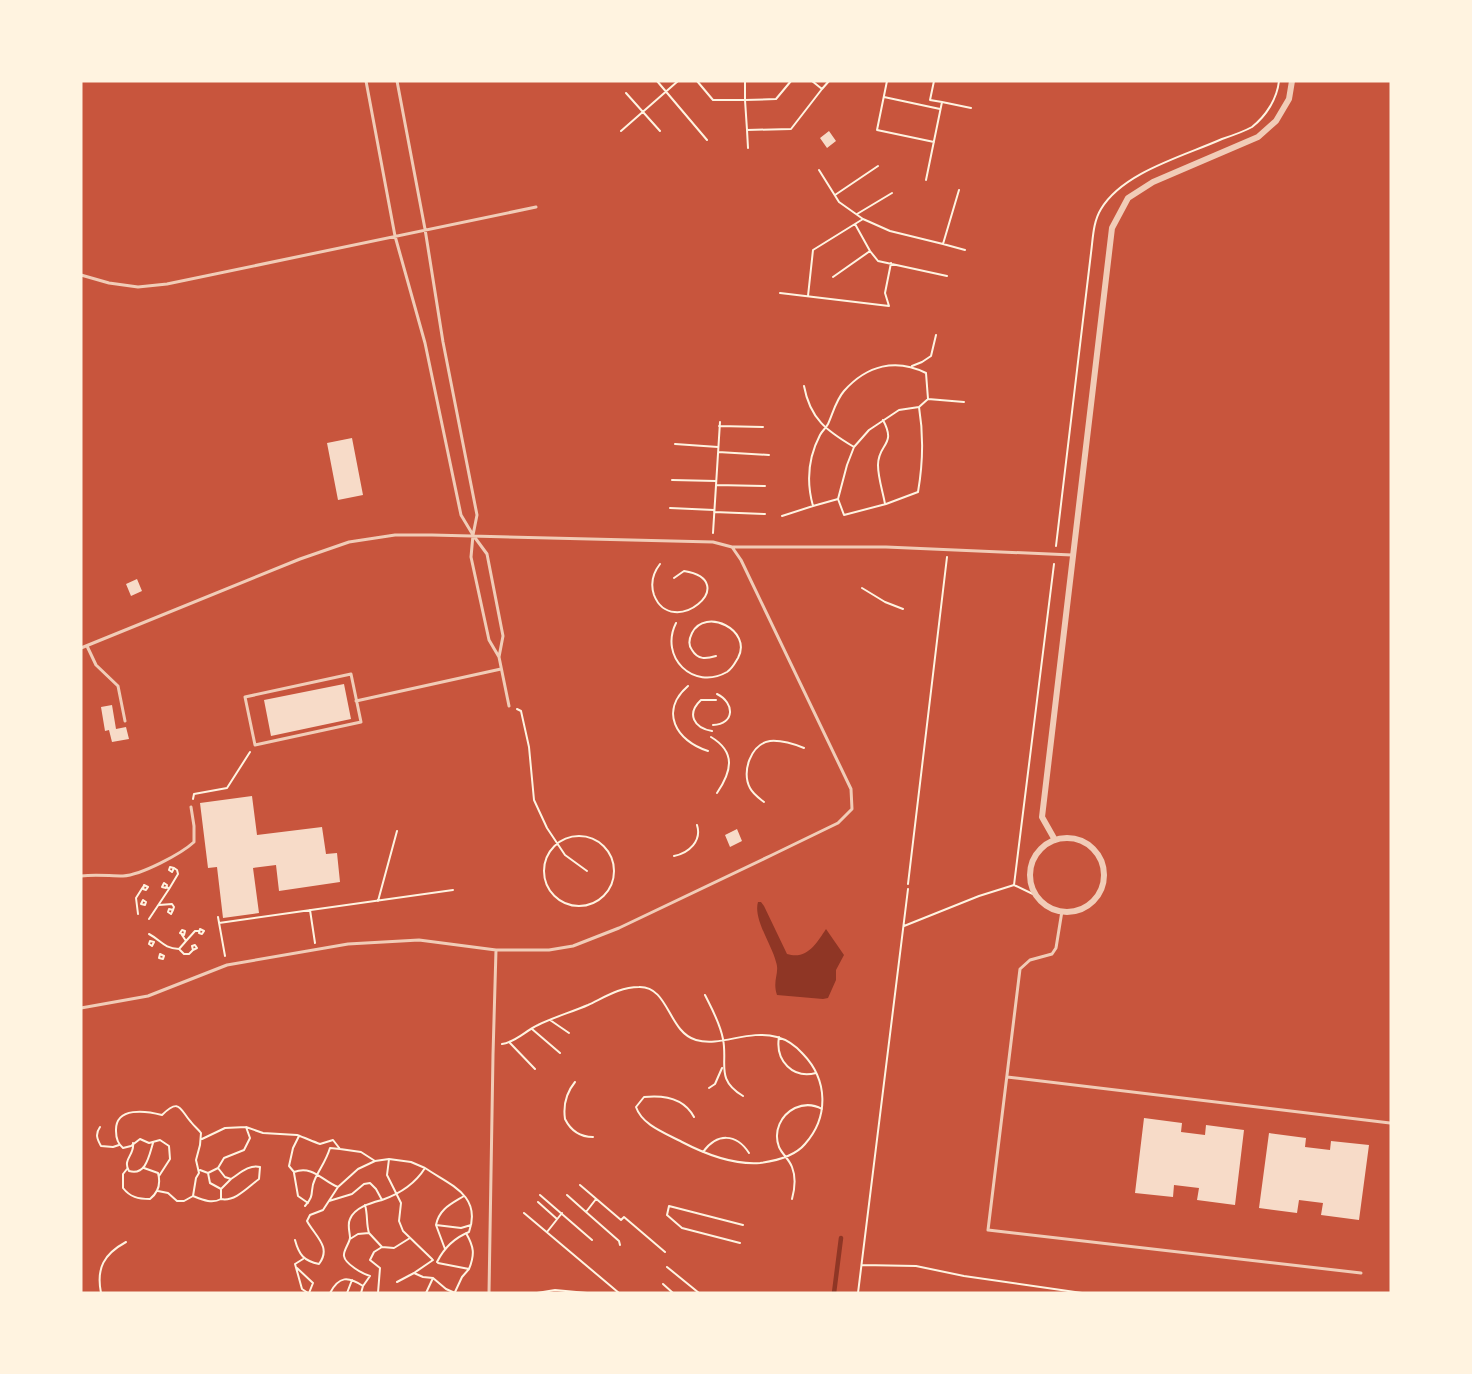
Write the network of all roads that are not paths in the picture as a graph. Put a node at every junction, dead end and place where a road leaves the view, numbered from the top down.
1 (371, 81) edge
2 (398, 81) edge
3 (1292, 81) edge
4 (366, 82) edge
5 (536, 207) dead end
6 (425, 229) junction
7 (395, 236) junction
8 (81, 275) edge
9 (473, 535) junction
10 (732, 547) junction
11 (1074, 555) junction
12 (87, 646) junction
13 (81, 648) edge
14 (500, 657) junction
15 (502, 668) junction
16 (356, 701) junction
17 (508, 706) road end
18 (124, 721) dead end
19 (191, 807) road end
20 (1055, 840) junction
21 (81, 876) edge
22 (1062, 911) junction
23 (496, 950) junction
24 (81, 1008) edge
25 (1007, 1077) junction
26 (1390, 1123) edge
27 (1361, 1273) dead end
28 (489, 1293) edge

1 - 4 lane
2 - 6 lane
3 - 11 street
4 - 7 lane
5 - 6 lane
6 - 7 lane
6 - 9 lane
7 - 8 lane
7 - 9 lane
9 - 10 lane
9 - 12 lane
9 - 14 lane
9 - 14 lane
10 - 11 lane
10 - 23 lane
11 - 20 street
12 - 13 lane
12 - 18 lane
14 - 15 lane
15 - 16 lane
15 - 17 lane
16 - 16 lane
19 - 21 lane
20 - 22 street
20 - 22 street
22 - 25 lane
23 - 24 lane
23 - 28 lane
25 - 26 lane
25 - 27 lane

